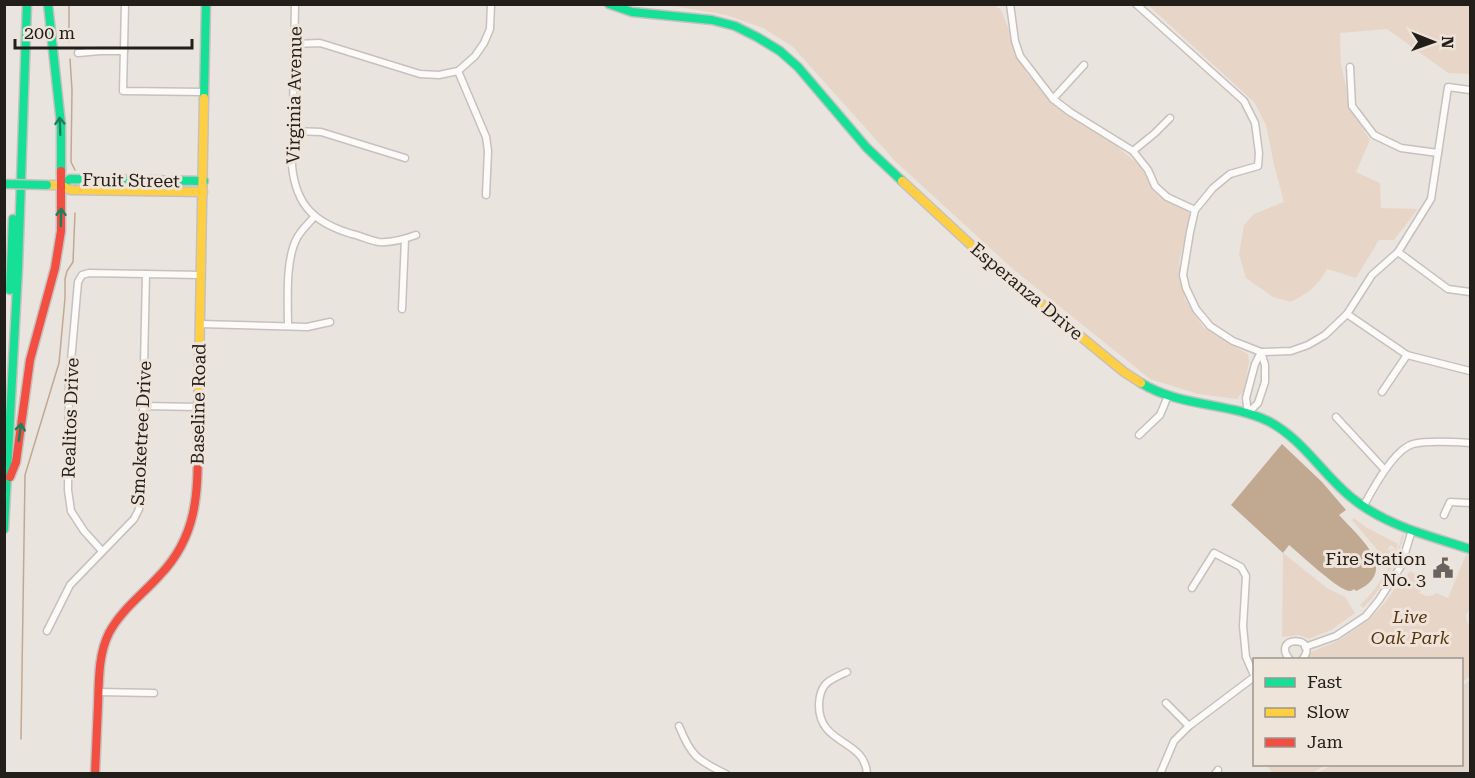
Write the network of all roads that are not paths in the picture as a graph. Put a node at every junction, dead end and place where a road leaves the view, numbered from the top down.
1 (20, 4) edge
2 (27, 4) edge
3 (48, 4) edge
4 (125, 4) edge
5 (206, 4) edge
6 (295, 4) edge
7 (491, 4) edge
8 (609, 4) edge
9 (1010, 4) edge
10 (1136, 4) edge
11 (294, 44) junction
12 (124, 51) junction
13 (78, 53) dead end
14 (1084, 65) dead end
15 (1350, 67) dead end
16 (458, 71) junction
17 (1470, 90) edge
18 (204, 92) junction
19 (1053, 99) junction
20 (1170, 118) dead end
21 (293, 130) junction
22 (1133, 151) junction
23 (1438, 153) junction
24 (405, 158) dead end
25 (204, 181) junction
26 (4, 184) edge
27 (61, 185) junction
28 (203, 192) junction
29 (486, 195) dead end
30 (1195, 210) junction
31 (315, 216) junction
32 (416, 235) dead end
33 (405, 239) junction
34 (1398, 252) junction
35 (146, 274) junction
36 (201, 275) junction
37 (1470, 292) edge
38 (402, 309) dead end
39 (1347, 314) junction
40 (330, 322) dead end
41 (200, 324) junction
42 (288, 326) junction
43 (1261, 352) junction
44 (1407, 355) junction
45 (1470, 371) edge
46 (1252, 376) junction
47 (1265, 376) junction
48 (1382, 392) dead end
49 (1168, 396) junction
50 (143, 406) junction
51 (198, 407) junction
52 (1248, 413) junction
53 (4, 414) edge
54 (1336, 417) dead end
55 (1139, 435) dead end
56 (1470, 443) edge
57 (1384, 469) junction
58 (6, 489) junction
59 (1470, 503) edge
60 (1362, 507) junction
61 (1444, 515) dead end
62 (4, 529) edge
63 (1412, 530) junction
64 (1470, 549) edge
65 (102, 551) junction
66 (1192, 588) dead end
67 (47, 632) dead end
68 (1305, 646) junction
69 (1285, 658) edge
70 (1303, 658) edge
71 (847, 672) dead end
72 (1253, 674) edge
73 (1253, 677) edge
74 (98, 692) junction
75 (154, 693) dead end
76 (1166, 703) dead end
77 (679, 726) dead end
78 (1189, 726) junction
79 (95, 774) edge
80 (726, 774) edge
81 (867, 774) edge
82 (1160, 774) edge

1 - 53 main road
2 - 58 main road
27 -> 3 main road
4 - 12 street
5 - 18 main road, Baseline Road
6 - 11 street, Virginia Avenue
7 - 16 street
8 - 49 main road, Esperanza Drive
9 - 19 street
10 - 30 street
11 - 16 street
11 - 21 street, Virginia Avenue
12 - 13 street
12 - 18 street
14 - 19 street
15 - 23 street
16 - 29 street
17 - 23 street
18 - 25 main road, Baseline Road
19 - 22 street
20 - 22 street
21 - 24 street
21 - 31 street, Virginia Avenue
22 - 30 street
23 - 34 street
25 - 27 main road, Fruit Street
25 - 28 main road, Baseline Road
26 - 27 main road, Fruit Street, bridge
27 - 28 main road, Fruit Street
58 -> 27 main road
28 - 36 main road, Baseline Road
30 - 43 street
31 - 33 street
31 - 42 street
32 - 33 street
33 - 38 street
34 - 37 street
34 - 39 street
35 - 36 street
35 - 50 street, Smoketree Drive
35 - 65 street, Realitos Drive
36 - 41 main road, Baseline Road
39 - 43 street
39 - 44 street
40 - 42 street
41 - 42 street
41 - 51 main road, Baseline Road
43 - 46 street
43 - 47 street
44 - 45 street
44 - 48 street
46 - 47 street
46 - 52 street
47 - 52 street
49 - 52 main road, Esperanza Drive
49 - 55 street
50 - 51 street
50 - 65 street, Smoketree Drive
51 - 74 main road, Baseline Road
52 - 60 main road, Esperanza Drive
54 - 57 street
56 - 57 street
57 - 60 street
58 - 62 main road
59 - 61 street
60 - 63 main road, Esperanza Drive
63 - 64 main road, Esperanza Drive
63 - 68 street
65 - 67 street, Smoketree Drive
66 - 72 street
68 - 69 street
68 - 70 street
71 - 81 street
73 - 78 street
74 - 75 street
74 - 79 main road, Baseline Road
76 - 78 street
77 - 80 street
78 - 82 street

